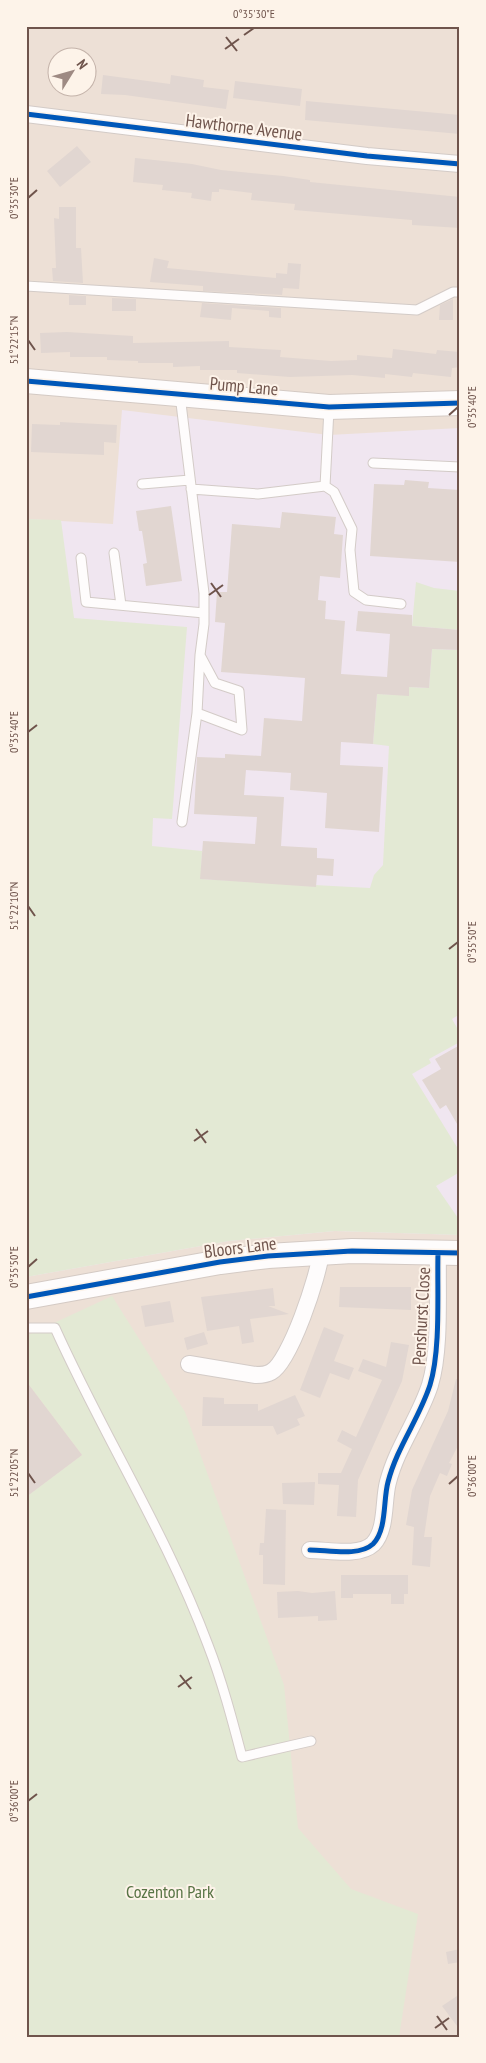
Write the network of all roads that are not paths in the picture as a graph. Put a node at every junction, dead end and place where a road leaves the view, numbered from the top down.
1 (26, 114) edge
2 (460, 164) edge
3 (26, 286) edge
4 (460, 292) edge
5 (26, 381) edge
6 (180, 395) junction
7 (460, 403) edge
8 (329, 407) junction
9 (373, 463) dead end
10 (460, 467) edge
11 (190, 480) junction
12 (142, 484) dead end
13 (325, 486) junction
14 (191, 489) junction
15 (114, 553) dead end
16 (81, 558) dead end
17 (401, 604) dead end
18 (122, 605) junction
19 (204, 613) junction
20 (200, 655) junction
21 (197, 713) junction
22 (182, 822) dead end
23 (321, 1252) junction
24 (449, 1253) edge
25 (26, 1296) edge
26 (26, 1328) edge
27 (189, 1364) dead end
28 (310, 1550) dead end
29 (311, 1741) dead end

1 - 2 street, Hawthorne Avenue
3 - 4 lane
5 - 6 street, Pump Lane
6 - 8 street, Pump Lane
6 - 11 lane
7 - 8 street, Pump Lane
8 - 13 lane
9 - 10 lane
11 - 12 lane
11 - 14 lane
13 - 14 lane
13 - 17 lane
14 - 19 lane
15 - 18 lane
16 - 18 lane
18 - 19 lane
19 - 20 lane
20 - 21 lane
20 - 21 lane
21 - 22 lane
23 - 24 street, Bloors Lane
23 - 25 street, Bloors Lane
23 - 27 street
24 - 28 street, Penshurst Close
26 - 29 lane

